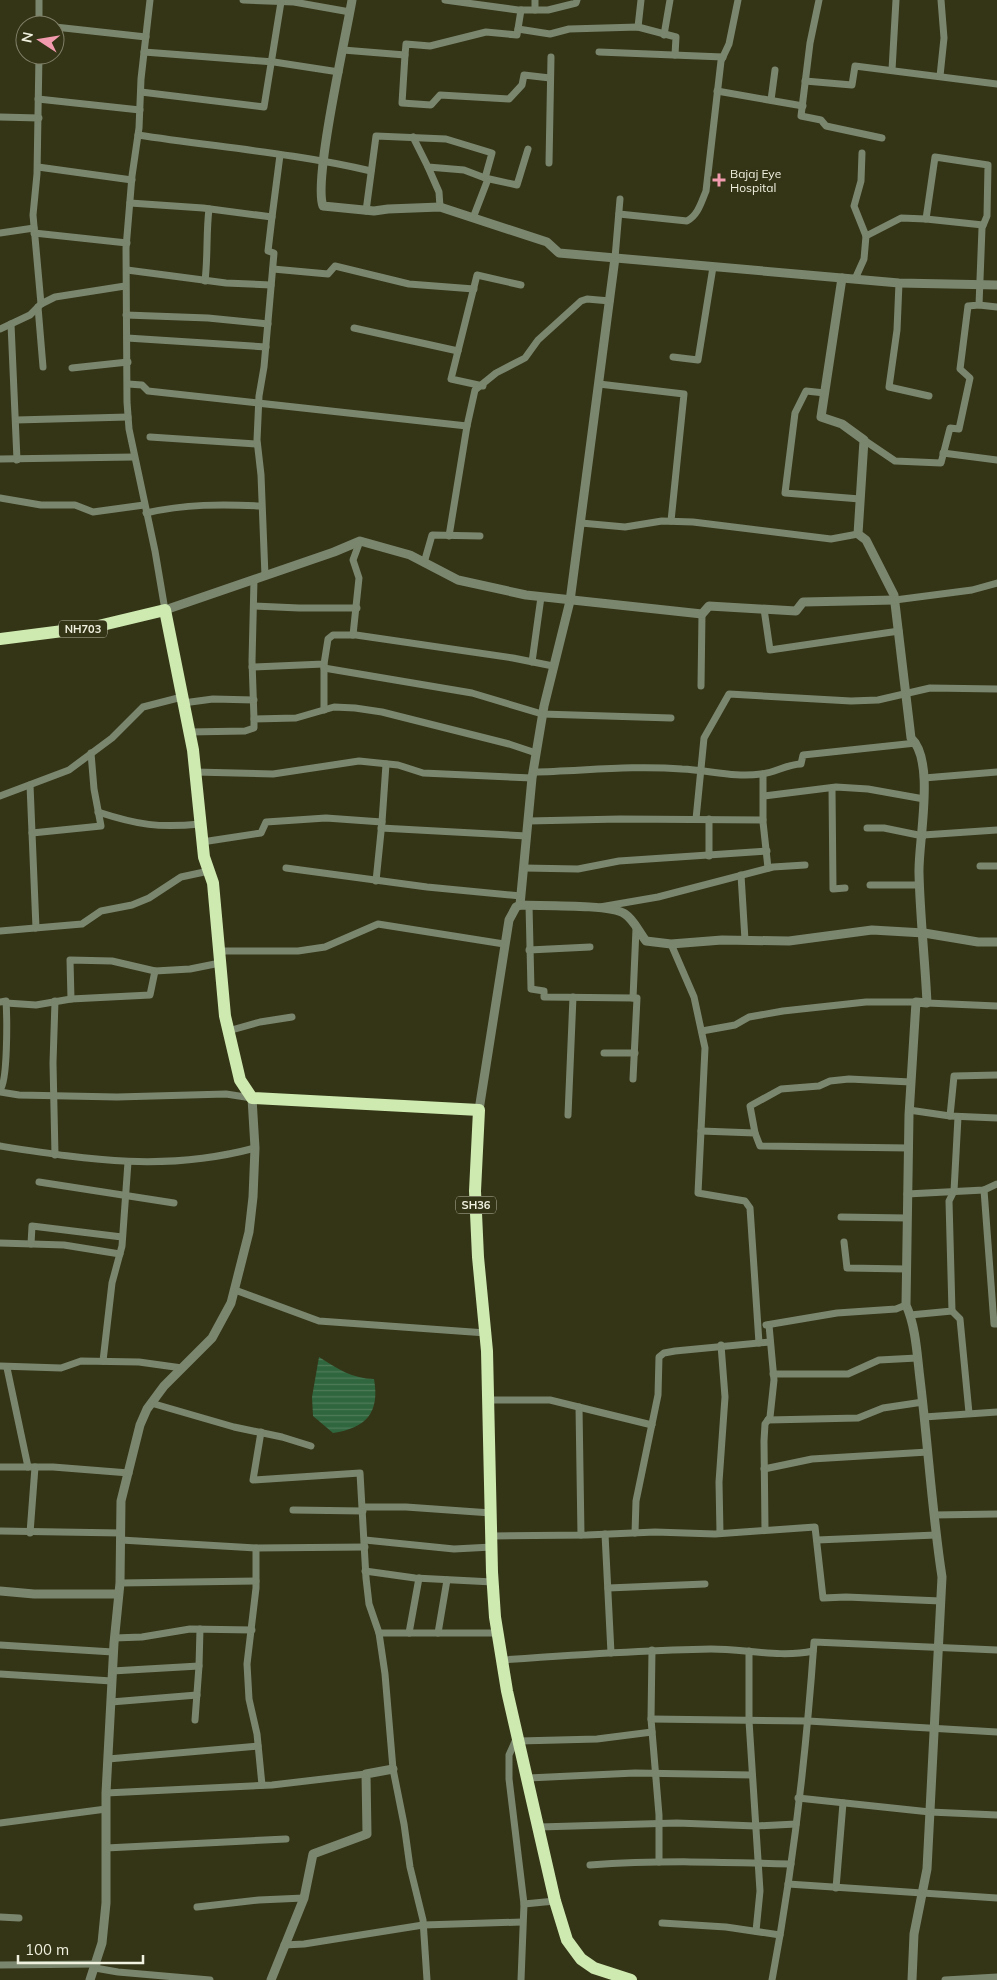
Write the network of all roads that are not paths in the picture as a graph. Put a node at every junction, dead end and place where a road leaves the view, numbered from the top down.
1 (39, 0) edge
2 (150, 0) edge
3 (243, 0) edge
4 (352, 0) edge
5 (445, 0) edge
6 (535, 0) edge
7 (577, 0) edge
8 (641, 0) edge
9 (670, 0) edge
10 (738, 0) edge
11 (819, 0) edge
12 (896, 0) edge
13 (941, 0) edge
14 (271, 1) edge
15 (281, 2) junction
16 (521, 10) junction
17 (535, 10) junction
18 (350, 12) junction
19 (39, 15) edge
20 (638, 27) junction
21 (65, 28) edge
22 (518, 30) junction
23 (664, 35) junction
24 (146, 38) junction
25 (343, 50) junction
26 (144, 52) junction
27 (599, 52) dead end
28 (405, 55) junction
29 (675, 55) junction
30 (552, 57) dead end
31 (723, 57) junction
32 (271, 62) junction
33 (39, 65) edge
34 (775, 70) dead end
35 (892, 70) junction
36 (339, 72) junction
37 (940, 76) junction
38 (550, 78) junction
39 (805, 81) junction
40 (997, 84) edge
41 (717, 91) junction
42 (141, 92) junction
43 (38, 99) junction
44 (771, 100) junction
45 (802, 106) junction
46 (140, 110) junction
47 (0, 117) edge
48 (39, 118) junction
49 (138, 135) junction
50 (413, 137) junction
51 (882, 138) dead end
52 (528, 149) dead end
53 (862, 153) dead end
54 (280, 155) junction
55 (324, 160) junction
56 (549, 163) dead end
57 (38, 167) junction
58 (428, 168) junction
59 (371, 171) junction
60 (487, 178) junction
61 (132, 180) junction
62 (620, 199) dead end
63 (130, 203) junction
64 (440, 207) junction
65 (209, 208) junction
66 (366, 211) junction
67 (619, 214) junction
68 (272, 217) junction
69 (474, 218) junction
70 (926, 219) junction
71 (983, 225) junction
72 (34, 231) junction
73 (0, 233) edge
74 (866, 236) junction
75 (127, 243) junction
76 (615, 258) junction
77 (713, 267) junction
78 (273, 269) junction
79 (127, 270) junction
80 (842, 278) junction
81 (855, 279) junction
82 (205, 281) junction
83 (899, 283) junction
84 (980, 284) junction
85 (271, 285) junction
86 (521, 285) dead end
87 (997, 285) edge
88 (125, 286) junction
89 (474, 289) junction
90 (610, 301) junction
91 (979, 305) junction
92 (39, 306) junction
93 (997, 307) edge
94 (126, 315) junction
95 (11, 324) junction
96 (268, 324) junction
97 (354, 328) dead end
98 (0, 329) edge
99 (127, 338) junction
100 (266, 347) junction
101 (458, 351) junction
102 (673, 357) dead end
103 (128, 362) junction
104 (43, 367) dead end
105 (72, 368) dead end
106 (128, 384) junction
107 (599, 384) junction
108 (483, 386) junction
109 (825, 393) junction
110 (930, 396) dead end
111 (258, 403) junction
112 (128, 417) junction
113 (16, 420) junction
114 (467, 426) junction
115 (150, 437) dead end
116 (864, 440) junction
117 (257, 444) junction
118 (943, 453) junction
119 (134, 457) junction
120 (0, 460) edge
121 (17, 460) junction
122 (997, 460) edge
123 (0, 498) edge
124 (860, 499) junction
125 (262, 506) junction
126 (145, 509) junction
127 (671, 521) junction
128 (581, 522) junction
129 (858, 534) junction
130 (449, 536) junction
131 (480, 536) dead end
132 (360, 541) junction
133 (424, 563) junction
134 (265, 576) junction
135 (254, 580) junction
136 (997, 583) edge
137 (541, 598) junction
138 (895, 600) junction
139 (570, 601) junction
140 (254, 606) junction
141 (357, 608) junction
142 (165, 610) junction
143 (764, 610) junction
144 (702, 614) junction
145 (899, 631) junction
146 (353, 635) junction
147 (0, 639) edge
148 (532, 662) junction
149 (324, 666) junction
150 (553, 666) junction
151 (252, 667) junction
152 (700, 686) dead end
153 (997, 689) edge
154 (907, 695) junction
155 (183, 700) junction
156 (254, 700) junction
157 (324, 710) junction
158 (542, 714) junction
159 (671, 718) dead end
160 (254, 719) junction
161 (189, 732) junction
162 (916, 743) junction
163 (92, 753) junction
164 (536, 753) junction
165 (386, 764) junction
166 (700, 771) junction
167 (195, 772) junction
168 (997, 772) edge
169 (763, 774) junction
170 (533, 775) junction
171 (924, 778) junction
172 (30, 785) junction
173 (832, 788) junction
174 (0, 796) edge
175 (764, 796) junction
176 (924, 799) junction
177 (98, 812) junction
178 (696, 819) junction
179 (709, 819) junction
180 (763, 820) junction
181 (528, 821) junction
182 (200, 824) junction
183 (381, 825) junction
184 (867, 828) dead end
185 (997, 830) edge
186 (32, 833) junction
187 (527, 836) junction
188 (923, 836) junction
189 (202, 842) junction
190 (767, 851) junction
191 (709, 856) junction
192 (805, 865) dead end
193 (980, 866) dead end
194 (997, 866) edge
195 (286, 868) dead end
196 (524, 868) junction
197 (768, 868) junction
198 (209, 871) junction
199 (741, 875) junction
200 (376, 881) junction
201 (870, 885) dead end
202 (919, 886) junction
203 (845, 888) dead end
204 (524, 902) junction
205 (595, 908) junction
206 (36, 928) junction
207 (636, 928) junction
208 (0, 931) edge
209 (924, 933) junction
210 (745, 940) junction
211 (997, 942) edge
212 (504, 944) junction
213 (671, 944) junction
214 (590, 947) dead end
215 (529, 950) junction
216 (220, 957) junction
217 (155, 971) junction
218 (574, 997) junction
219 (634, 998) junction
220 (71, 999) junction
221 (55, 1001) junction
222 (3, 1002) edge
223 (916, 1002) junction
224 (927, 1003) junction
225 (997, 1006) edge
226 (292, 1017) dead end
227 (228, 1031) junction
228 (702, 1031) junction
229 (635, 1052) junction
230 (604, 1053) dead end
231 (2, 1067) edge
232 (997, 1075) edge
233 (633, 1079) dead end
234 (911, 1082) junction
235 (0, 1091) edge
236 (54, 1095) junction
237 (252, 1098) junction
238 (479, 1110) junction
239 (909, 1110) junction
240 (568, 1115) dead end
241 (954, 1116) junction
242 (997, 1118) edge
243 (701, 1131) junction
244 (755, 1133) junction
245 (0, 1146) edge
246 (255, 1148) junction
247 (908, 1148) junction
248 (55, 1155) junction
249 (128, 1162) junction
250 (39, 1182) dead end
251 (997, 1184) edge
252 (984, 1190) junction
253 (954, 1193) junction
254 (908, 1194) junction
255 (125, 1196) junction
256 (174, 1203) dead end
257 (841, 1217) dead end
258 (907, 1218) junction
259 (122, 1237) junction
260 (844, 1242) dead end
261 (0, 1243) edge
262 (31, 1244) junction
263 (120, 1254) junction
264 (994, 1265) edge
265 (906, 1269) junction
266 (235, 1290) junction
267 (906, 1305) junction
268 (952, 1311) junction
269 (910, 1315) junction
270 (997, 1324) edge
271 (769, 1325) junction
272 (759, 1326) junction
273 (486, 1333) junction
274 (770, 1342) junction
275 (759, 1343) junction
276 (721, 1345) junction
277 (917, 1358) junction
278 (103, 1361) junction
279 (3, 1367) edge
280 (182, 1368) junction
281 (773, 1374) junction
282 (488, 1400) junction
283 (923, 1402) junction
284 (151, 1403) junction
285 (579, 1407) junction
286 (997, 1412) edge
287 (969, 1413) junction
288 (924, 1417) junction
289 (768, 1420) junction
290 (652, 1425) junction
291 (261, 1432) junction
292 (311, 1446) dead end
293 (928, 1452) junction
294 (0, 1467) edge
295 (32, 1467) junction
296 (764, 1469) junction
297 (128, 1473) junction
298 (363, 1509) junction
299 (293, 1510) dead end
300 (491, 1513) junction
301 (997, 1514) edge
302 (934, 1515) junction
303 (764, 1529) junction
304 (0, 1531) edge
305 (30, 1532) junction
306 (635, 1533) junction
307 (720, 1533) junction
308 (605, 1534) junction
309 (581, 1535) junction
310 (936, 1535) junction
311 (121, 1537) junction
312 (817, 1540) junction
313 (492, 1542) junction
314 (365, 1544) junction
315 (256, 1548) junction
316 (365, 1571) junction
317 (418, 1578) junction
318 (447, 1580) junction
319 (256, 1581) junction
320 (493, 1582) junction
321 (120, 1583) junction
322 (705, 1584) dead end
323 (608, 1588) junction
324 (0, 1591) edge
325 (118, 1594) junction
326 (941, 1601) junction
327 (200, 1629) junction
328 (252, 1630) junction
329 (379, 1633) junction
330 (409, 1633) junction
331 (438, 1633) junction
332 (498, 1633) junction
333 (114, 1638) junction
334 (0, 1645) edge
335 (938, 1646) junction
336 (652, 1650) junction
337 (813, 1650) junction
338 (997, 1650) edge
339 (749, 1651) junction
340 (113, 1652) junction
341 (611, 1653) junction
342 (502, 1660) junction
343 (199, 1666) junction
344 (112, 1671) junction
345 (0, 1674) edge
346 (112, 1681) junction
347 (197, 1695) junction
348 (111, 1702) junction
349 (651, 1719) junction
350 (195, 1720) dead end
351 (749, 1721) junction
352 (808, 1721) junction
353 (934, 1727) junction
354 (652, 1732) junction
355 (997, 1732) edge
356 (518, 1738) junction
357 (258, 1746) junction
358 (108, 1759) junction
359 (393, 1769) junction
360 (655, 1772) junction
361 (366, 1774) junction
362 (752, 1774) junction
363 (528, 1778) junction
364 (262, 1784) junction
365 (106, 1793) junction
366 (798, 1798) junction
367 (842, 1803) junction
368 (106, 1809) junction
369 (930, 1812) junction
370 (997, 1815) edge
371 (0, 1824) edge
372 (659, 1824) junction
373 (796, 1824) junction
374 (756, 1826) junction
375 (538, 1827) junction
376 (286, 1839) dead end
377 (106, 1848) junction
378 (659, 1862) junction
379 (759, 1863) junction
380 (791, 1864) junction
381 (590, 1865) dead end
382 (788, 1884) junction
383 (836, 1888) junction
384 (922, 1894) junction
385 (304, 1898) junction
386 (997, 1898) edge
387 (555, 1901) junction
388 (524, 1904) junction
389 (197, 1907) dead end
390 (0, 1917) edge
391 (18, 1918) dead end
392 (522, 1922) junction
393 (662, 1923) dead end
394 (423, 1925) junction
395 (756, 1931) junction
396 (780, 1934) junction
397 (284, 1945) junction
398 (0, 1965) edge
399 (96, 1966) junction
400 (997, 1977) edge
401 (90, 1980) edge
402 (210, 1980) edge
403 (271, 1980) edge
404 (427, 1980) edge
405 (521, 1980) edge
406 (631, 1980) edge
407 (772, 1980) edge
408 (912, 1980) edge
409 (945, 1980) edge

1 - 19 street
2 - 24 street
3 - 14 street
4 - 18 street
5 - 16 street
6 - 17 street
7 - 17 street
8 - 20 street
9 - 23 street
10 - 31 street
11 - 39 street
12 - 35 street
13 - 37 street
14 - 15 street
15 - 18 street
15 - 32 street
16 - 17 street
16 - 22 street
18 - 25 street
20 - 22 street
20 - 23 street
21 - 24 street
22 - 28 street
23 - 29 street
24 - 26 street
25 - 28 street
25 - 36 street
26 - 32 street
26 - 42 street
27 - 29 street
28 - 38 street
29 - 31 street
30 - 38 street
31 - 41 street
32 - 36 street
32 - 42 street
33 - 43 street
34 - 44 street
35 - 37 street
35 - 39 street
36 - 55 street
37 - 40 street
38 - 56 street
39 - 45 street
41 - 44 street
41 - 67 street
42 - 46 street
43 - 46 street
43 - 48 street
44 - 45 street
45 - 51 street
46 - 49 street
47 - 48 street
48 - 57 street
49 - 54 street
49 - 61 street
50 - 58 street
50 - 59 street
50 - 60 street
52 - 60 street
53 - 74 street
54 - 55 street
54 - 68 street
55 - 59 street
55 - 66 street
57 - 61 street
57 - 72 street
58 - 60 street
58 - 64 street
59 - 66 street
60 - 69 street
61 - 63 street
62 - 67 street
63 - 65 street
63 - 75 street
64 - 66 street
64 - 69 street
65 - 68 street
65 - 82 street
67 - 76 street
68 - 78 street
69 - 76 street
70 - 71 street
70 - 71 street
70 - 74 street
71 - 84 street
72 - 73 street
72 - 75 street
72 - 92 street
74 - 81 street
75 - 79 street
76 - 77 street
76 - 90 street
77 - 80 street
77 - 102 street
78 - 85 street
78 - 89 street
79 - 82 street
79 - 88 street
80 - 81 street
80 - 109 street
81 - 83 street
82 - 85 street
83 - 84 street
83 - 110 street
84 - 87 street
84 - 91 street
85 - 96 street
86 - 89 street
88 - 92 street
88 - 94 street
89 - 101 street
90 - 107 street
90 - 108 street
91 - 93 street
91 - 118 street
92 - 95 street
92 - 104 street
94 - 96 street
94 - 99 street
95 - 98 street
95 - 113 street
96 - 100 street
97 - 101 street
99 - 100 street
99 - 103 street
100 - 111 street
101 - 108 street
103 - 105 street
103 - 106 street
106 - 111 street
106 - 112 street
107 - 127 street
107 - 128 street
108 - 114 street
109 - 116 street
109 - 124 street
111 - 114 street
111 - 117 street
112 - 113 street
112 - 119 street
113 - 121 street
114 - 130 street
115 - 117 street
116 - 118 street
116 - 124 street
117 - 125 street
118 - 122 street
119 - 121 street
119 - 126 street
120 - 121 street
123 - 126 street
124 - 129 street
125 - 126 street
125 - 134 street
126 - 142 street
127 - 128 street
127 - 129 street
128 - 139 street
129 - 138 street
130 - 131 street
130 - 133 street
132 - 133 street
132 - 134 street
132 - 141 street
133 - 137 street
134 - 135 street
135 - 140 street
135 - 142 street
136 - 138 street
137 - 139 street
137 - 148 street
138 - 143 street
138 - 145 street
139 - 144 street
139 - 150 street
140 - 141 street
140 - 151 street
141 - 146 street
142 - 147 highway, NH703
142 - 155 highway
143 - 144 street
143 - 145 street
144 - 152 street
145 - 154 street
146 - 148 street
146 - 149 street
148 - 150 street
149 - 151 street
149 - 157 street
149 - 158 street
150 - 158 street
151 - 156 street
153 - 154 street
154 - 162 street
154 - 166 street
155 - 156 street
155 - 161 highway
155 - 163 street
156 - 160 street
157 - 160 street
157 - 164 street
158 - 159 street
158 - 164 street
160 - 161 street
161 - 167 highway
162 - 169 street
162 - 171 street
163 - 172 street
163 - 177 street
164 - 170 street
165 - 167 street
165 - 170 street
165 - 183 street
166 - 169 street
166 - 170 street
166 - 178 street
167 - 182 highway
168 - 171 street
169 - 175 street
170 - 181 street
171 - 176 street
172 - 174 street
172 - 186 street
173 - 175 street
173 - 176 street
173 - 203 street
175 - 180 street
176 - 188 street
177 - 182 street
177 - 186 street
178 - 179 street
178 - 181 street
179 - 180 street
179 - 191 street
180 - 190 street
181 - 187 street
182 - 189 highway
183 - 187 street
183 - 189 street
183 - 200 street
184 - 188 street
185 - 188 street
186 - 206 street
187 - 196 street
188 - 202 street
189 - 198 highway
190 - 191 street
190 - 197 street
191 - 196 street
192 - 197 street
193 - 194 street
195 - 200 street
196 - 204 street
197 - 199 street
198 - 206 street
198 - 216 highway
199 - 205 street
199 - 210 street
200 - 204 street
201 - 202 street
202 - 209 street
204 - 205 street
204 - 212 street
204 - 215 street
205 - 207 street
206 - 208 street
207 - 213 street
207 - 219 street
209 - 210 street
209 - 211 street
209 - 224 street
210 - 213 street
212 - 216 street
212 - 238 street
213 - 228 street
214 - 215 street
215 - 218 street
216 - 217 street
216 - 227 highway
217 - 220 street
217 - 220 street
218 - 219 street
218 - 240 street
219 - 229 street
220 - 221 street
221 - 222 street
221 - 236 street
222 - 231 street
223 - 224 street
223 - 228 street
223 - 234 street
224 - 225 street
226 - 227 street
227 - 237 highway
228 - 243 street
229 - 230 street
229 - 233 street
231 - 235 street
232 - 241 street
234 - 239 street
234 - 244 street
235 - 236 street
236 - 237 street
236 - 248 street
237 - 238 highway
237 - 246 street
238 - 273 highway, SH36
239 - 241 street
239 - 247 street
241 - 242 street
241 - 253 street
243 - 244 street
243 - 272 street
244 - 247 street
245 - 248 street
246 - 249 street
246 - 266 street
247 - 254 street
248 - 249 street
249 - 255 street
250 - 255 street
251 - 252 street
252 - 253 street
252 - 264 street
253 - 254 street
253 - 268 street
254 - 258 street
255 - 256 street
255 - 259 street
257 - 258 street
258 - 265 street
259 - 262 street
259 - 263 street
260 - 265 street
261 - 262 street
262 - 263 street
263 - 278 street
264 - 270 street
265 - 267 street
266 - 273 street
266 - 280 street
267 - 269 street
267 - 271 street
268 - 269 street
268 - 287 street
269 - 277 street
271 - 272 street
271 - 274 street
272 - 275 street
273 - 282 highway, SH36
274 - 275 street
274 - 281 street
275 - 276 street
276 - 290 street
276 - 307 street
277 - 281 street
277 - 283 street
278 - 279 street
278 - 280 street
279 - 295 street
280 - 284 street
281 - 289 street
282 - 285 street
282 - 300 highway, SH36
283 - 288 street
283 - 289 street
284 - 291 street
284 - 297 street
285 - 290 street
285 - 309 street
286 - 287 street
287 - 288 street
288 - 293 street
289 - 296 street
290 - 306 street
291 - 292 street
291 - 298 street
293 - 296 street
293 - 302 street
294 - 295 street
295 - 297 street
295 - 305 street
296 - 303 street
297 - 311 street
298 - 299 street
298 - 300 street
298 - 314 street
300 - 313 highway, SH36
301 - 302 street
302 - 310 street
303 - 307 street
303 - 312 street
304 - 305 street
305 - 311 street
306 - 307 street
306 - 308 street
308 - 309 street
308 - 323 street
309 - 313 street
310 - 312 street
310 - 326 street
311 - 315 street
311 - 321 street
312 - 326 street
313 - 314 street
313 - 320 highway, SH36
314 - 315 street
314 - 316 street
315 - 319 street
316 - 317 street
316 - 329 street
317 - 318 street
317 - 330 street
318 - 320 street
318 - 331 street
319 - 321 street
319 - 328 street
320 - 332 highway, SH36
321 - 325 street
322 - 323 street
323 - 341 street
324 - 325 street
325 - 333 street
326 - 335 street
327 - 328 street
327 - 333 street
327 - 343 street
328 - 357 street
329 - 330 street
329 - 359 street
330 - 331 street
331 - 332 street
332 - 342 highway, SH36
333 - 340 street
334 - 340 street
335 - 337 street
335 - 338 street
335 - 353 street
336 - 339 street
336 - 341 street
336 - 349 street
337 - 339 street
337 - 352 street
339 - 351 street
340 - 344 street
341 - 342 street
342 - 356 highway, SH36
343 - 344 street
343 - 347 street
344 - 346 street
345 - 346 street
346 - 348 street
347 - 348 street
347 - 350 street
348 - 358 street
349 - 351 street
349 - 354 street
351 - 352 street
351 - 362 street
352 - 353 street
352 - 366 street
353 - 355 street
353 - 369 street
354 - 356 street
354 - 360 street
356 - 363 highway, SH36
356 - 388 street
357 - 358 street
357 - 364 street
358 - 365 street
359 - 361 street
359 - 394 street
360 - 362 street
360 - 363 street
360 - 372 street
361 - 364 street
361 - 385 street
362 - 374 street
363 - 375 highway, SH36
364 - 365 street
365 - 368 street
366 - 367 street
366 - 373 street
367 - 369 street
367 - 383 street
368 - 371 street
368 - 377 street
369 - 370 street
369 - 384 street
372 - 374 street
372 - 375 street
372 - 378 street
373 - 374 street
373 - 380 street
374 - 379 street
375 - 387 highway, SH36
376 - 377 street
377 - 399 street
378 - 379 street
378 - 381 street
379 - 380 street
379 - 395 street
380 - 382 street
382 - 383 street
382 - 396 street
383 - 384 street
384 - 386 street
384 - 408 street
385 - 389 street
385 - 397 street
387 - 388 street
387 - 406 highway, SH36
388 - 392 street
390 - 391 street
392 - 394 street
392 - 405 street
393 - 395 street
394 - 397 street
394 - 404 street
395 - 396 street
396 - 407 street
397 - 403 street
398 - 399 street
399 - 401 street
399 - 402 street
400 - 409 street

